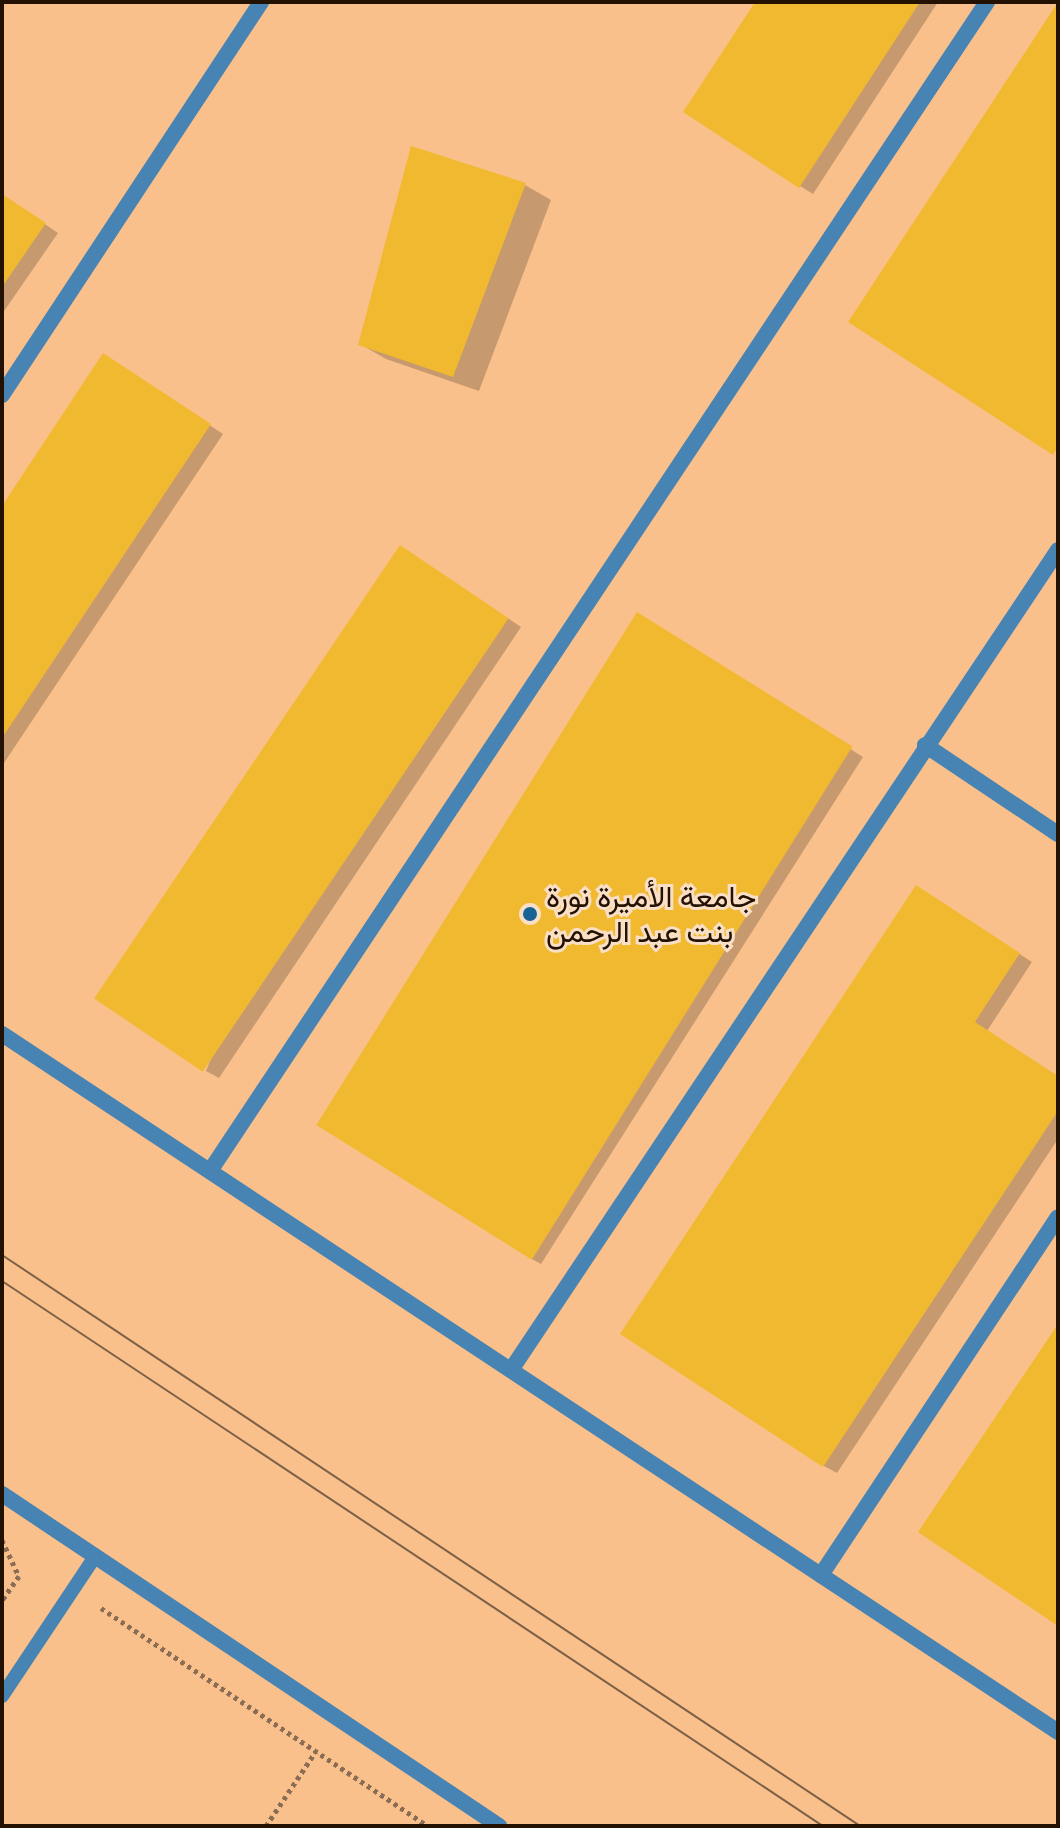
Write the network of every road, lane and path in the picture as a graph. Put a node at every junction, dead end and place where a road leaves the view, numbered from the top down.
1 (261, 2) edge
2 (987, 2) edge
3 (2, 395) edge
4 (1058, 550) edge
5 (925, 745) junction
6 (1058, 834) edge
7 (2, 1034) edge
8 (210, 1171) junction
9 (1058, 1217) edge
10 (511, 1370) junction
11 (2, 1494) edge
12 (2, 1540) edge
13 (94, 1558) junction
14 (821, 1575) junction
15 (2, 1600) edge
16 (101, 1608) dead end
17 (2, 1696) edge
18 (1058, 1732) edge
19 (316, 1751) junction
20 (266, 1826) edge
21 (428, 1826) edge
22 (499, 1826) edge

1 - 3 street
2 - 8 street
4 - 5 street
5 - 6 street
5 - 10 street
7 - 8 street
8 - 10 street
9 - 14 street
10 - 14 street
11 - 13 street
12 - 15 path
13 - 17 lane
13 - 22 street
14 - 18 street
16 - 19 path
19 - 20 path
19 - 21 path

